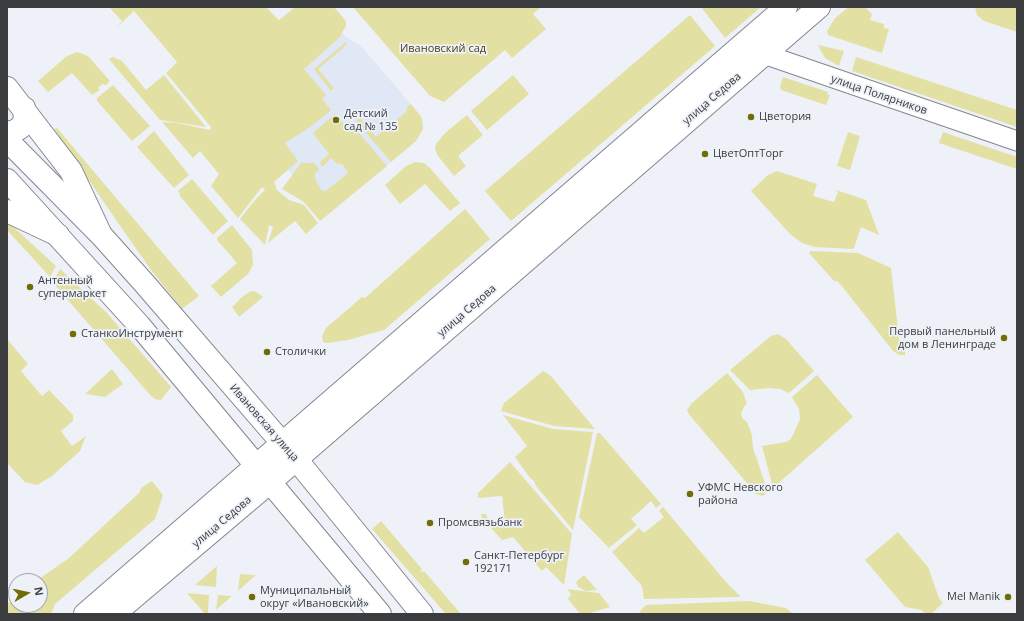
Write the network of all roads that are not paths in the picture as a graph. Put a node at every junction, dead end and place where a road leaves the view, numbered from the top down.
1 (786, 7) edge
2 (820, 7) edge
3 (741, 47) junction
4 (764, 55) junction
5 (7, 88) edge
6 (24, 108) junction
7 (7, 132) edge
8 (7, 140) edge
9 (1017, 141) edge
10 (7, 180) edge
11 (8, 212) edge
12 (101, 235) junction
13 (59, 236) junction
14 (282, 443) junction
15 (296, 459) junction
16 (263, 474) junction
17 (85, 614) edge
18 (114, 614) edge
19 (380, 614) edge
20 (422, 614) edge

1 - 3 main road, улица Седова
2 - 4 main road, улица Седова
3 - 4 street, улица Полярников
3 - 14 main road, улица Седова
4 - 9 street, улица Полярников
4 - 15 main road, улица Седова
5 - 6 main road, Ивановская улица
6 - 7 main road
6 - 12 main road, Ивановская улица
8 - 12 main road, Ивановская улица
10 - 13 main road
11 - 13 main road
12 - 14 main road, Ивановская улица
13 - 16 main road
14 - 15 main road, Ивановская улица
14 - 16 main road, улица Седова
15 - 16 main road, улица Седова
15 - 20 main road, Ивановская улица
16 - 17 main road, улица Седова
16 - 18 main road, улица Седова
16 - 19 main road

